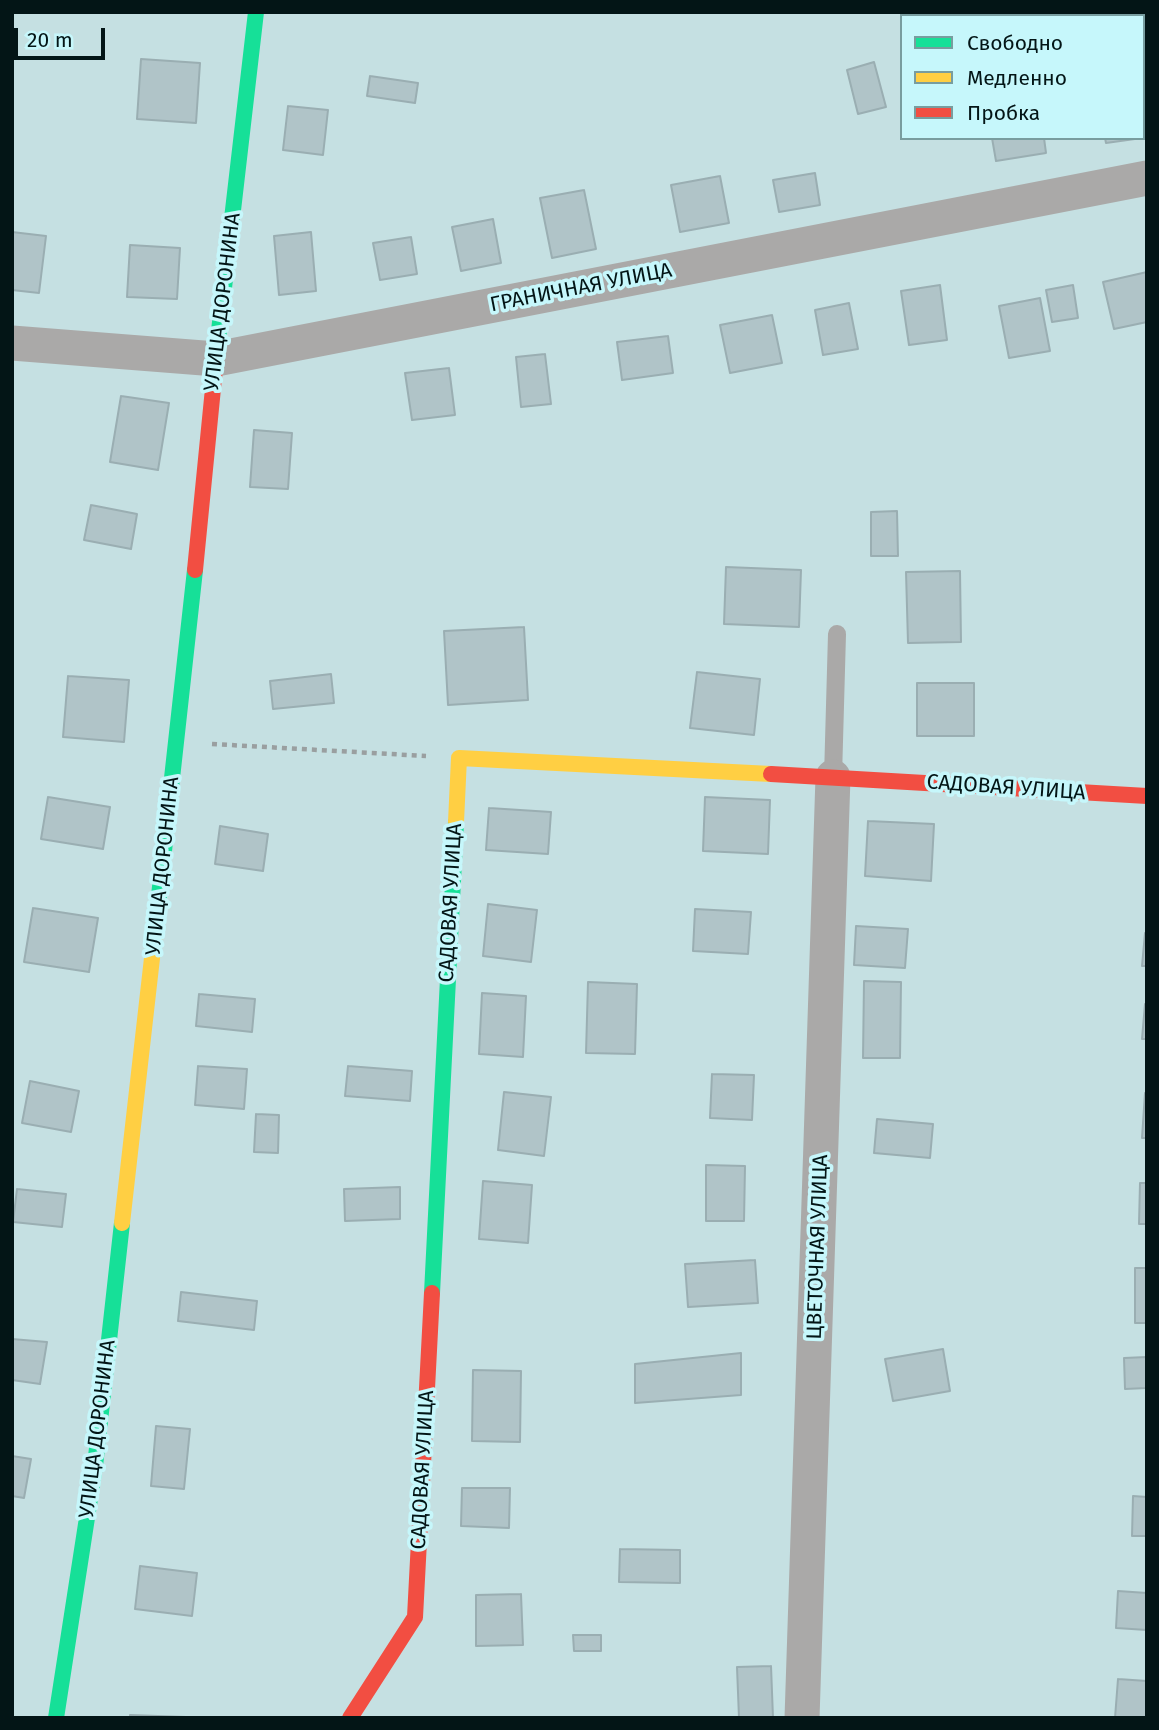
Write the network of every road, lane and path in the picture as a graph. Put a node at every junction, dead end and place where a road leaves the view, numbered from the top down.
1 (257, 12) edge
2 (1147, 178) edge
3 (12, 343) edge
4 (215, 359) junction
5 (837, 634) dead end
6 (177, 741) junction
7 (459, 758) junction
8 (833, 777) junction
9 (1147, 796) edge
10 (57, 1718) edge
11 (350, 1718) edge
12 (802, 1718) edge

1 - 4 street, УЛИЦА ДОРОНИНА
2 - 4 street, ГРАНИЧНАЯ УЛИЦА
3 - 4 street, ГРАНИЧНАЯ УЛИЦА
4 - 6 street, УЛИЦА ДОРОНИНА
5 - 8 lane
6 - 7 path
6 - 10 street, УЛИЦА ДОРОНИНА
7 - 8 street, САДОВАЯ УЛИЦА
7 - 11 street, САДОВАЯ УЛИЦА
8 - 9 street, САДОВАЯ УЛИЦА
8 - 12 street, ЦВЕТОЧНАЯ УЛИЦА

